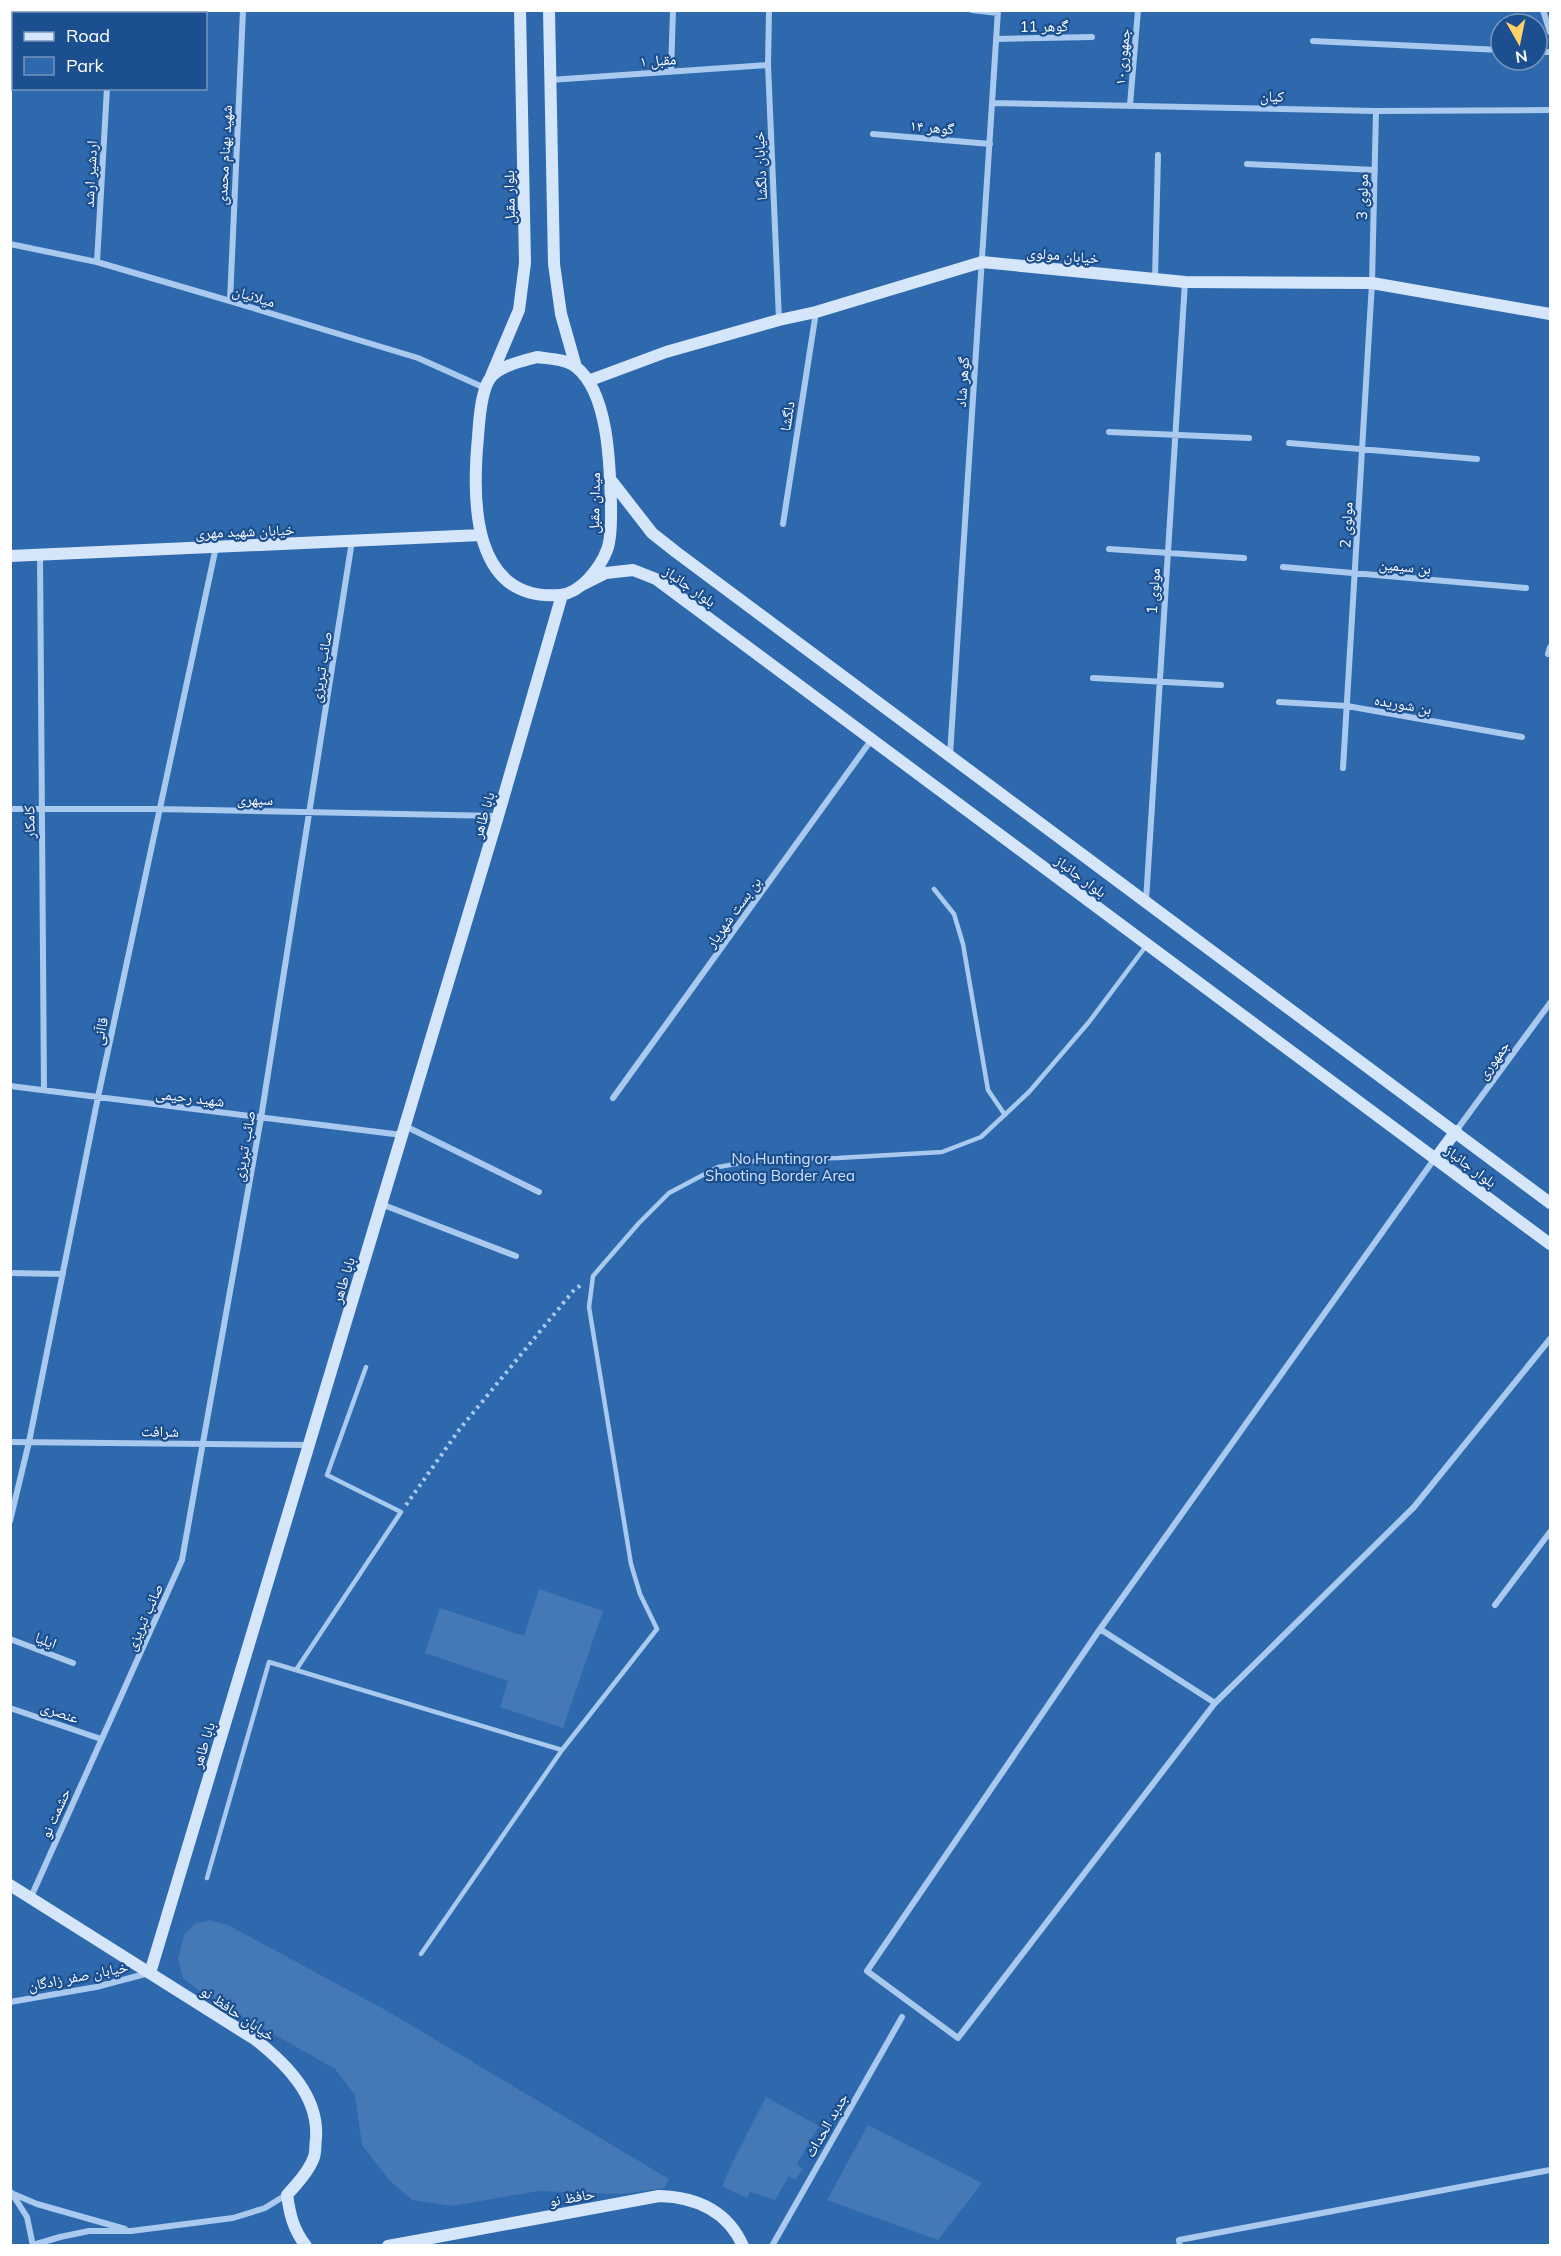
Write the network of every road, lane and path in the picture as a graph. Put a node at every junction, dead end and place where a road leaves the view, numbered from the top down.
1 (243, 10) edge
2 (520, 10) edge
3 (549, 10) edge
4 (673, 10) edge
5 (769, 10) edge
6 (972, 10) edge
7 (1138, 10) edge
8 (1543, 10) edge
9 (998, 12) edge
10 (1551, 32) edge
11 (1092, 37) dead end
12 (996, 39) junction
13 (1313, 40) dead end
14 (1489, 49) edge
15 (768, 65) junction
16 (671, 71) junction
17 (550, 80) junction
18 (107, 90) edge
19 (992, 103) junction
20 (1130, 105) junction
21 (1551, 110) edge
22 (1376, 111) junction
23 (873, 134) dead end
24 (990, 144) junction
25 (1158, 155) dead end
26 (1247, 164) dead end
27 (1375, 170) junction
28 (10, 244) edge
29 (97, 262) junction
30 (982, 262) junction
31 (1155, 279) junction
32 (1185, 282) junction
33 (1372, 283) junction
34 (230, 301) junction
35 (816, 312) junction
36 (1551, 314) edge
37 (779, 320) junction
38 (576, 367) junction
39 (491, 376) junction
40 (588, 381) junction
41 (486, 388) junction
42 (1109, 432) dead end
43 (1176, 435) junction
44 (1249, 438) dead end
45 (1289, 443) dead end
46 (1362, 449) junction
47 (1477, 459) dead end
48 (610, 479) junction
49 (783, 524) dead end
50 (481, 535) junction
51 (352, 541) junction
52 (216, 547) junction
53 (1109, 549) dead end
54 (1168, 552) junction
55 (40, 555) junction
56 (10, 556) edge
57 (1244, 558) dead end
58 (1283, 567) dead end
59 (1355, 573) junction
60 (582, 585) junction
61 (1526, 588) dead end
62 (562, 595) junction
63 (1093, 678) dead end
64 (1160, 681) junction
65 (1221, 685) dead end
66 (1279, 702) dead end
67 (1347, 706) junction
68 (1522, 737) dead end
69 (872, 739) junction
70 (950, 756) junction
71 (1343, 768) dead end
72 (10, 809) edge
73 (41, 809) junction
74 (159, 809) junction
75 (310, 813) junction
76 (498, 816) junction
77 (934, 889) dead end
78 (1146, 901) junction
79 (1148, 944) junction
80 (1551, 1002) edge
81 (10, 1086) edge
82 (44, 1090) junction
83 (98, 1097) junction
84 (613, 1098) dead end
85 (1005, 1115) junction
86 (261, 1118) junction
87 (404, 1130) junction
88 (1456, 1131) junction
89 (1436, 1158) junction
90 (539, 1192) dead end
91 (1551, 1203) edge
92 (381, 1204) junction
93 (1551, 1244) edge
94 (516, 1256) dead end
95 (10, 1273) edge
96 (63, 1274) junction
97 (593, 1276) junction
98 (1551, 1339) edge
99 (366, 1367) dead end
100 (10, 1442) edge
101 (29, 1442) junction
102 (205, 1444) junction
103 (309, 1445) junction
104 (401, 1512) junction
105 (10, 1521) edge
106 (1551, 1532) edge
107 (1495, 1605) dead end
108 (1100, 1629) junction
109 (10, 1639) edge
110 (73, 1663) dead end
111 (296, 1670) junction
112 (1215, 1703) junction
113 (10, 1708) edge
114 (102, 1739) junction
115 (562, 1750) junction
116 (207, 1878) dead end
117 (10, 1885) edge
118 (31, 1897) junction
119 (421, 1954) dead end
120 (150, 1973) junction
121 (10, 2001) edge
122 (902, 2016) dead end
123 (1551, 2170) edge
124 (11, 2192) edge
125 (287, 2194) junction
126 (131, 2231) junction
127 (33, 2245) edge
128 (306, 2246) edge
129 (388, 2246) edge
130 (743, 2246) edge
131 (772, 2246) edge
132 (1180, 2246) edge

1 - 34 street, شهید بهنام محمدی
2 - 39 main road, بلوار مقبل
3 - 17 main road
4 - 16 street
5 - 15 street, خیابان دلگشا
6 - 9 street
7 - 20 street, جمهوری۱۰
8 - 10 street
9 - 12 street, گوهر شاد
11 - 12 street, گوهر 11
12 - 19 street, گوهر شاد
13 - 14 street
15 - 16 street, مقبل ۱
15 - 37 street, خیابان دلگشا
16 - 17 street, مقبل ۱
17 - 38 main road
18 - 29 street, اردشیر ارشد
19 - 20 street, کیان
19 - 24 street, گوهر شاد
20 - 22 street, کیان
21 - 22 street, کیان
22 - 27 street, مولوی 3
23 - 24 street, گوهر ۱۴
24 - 30 street, گوهر شاد
25 - 31 street
26 - 27 street
27 - 33 street, مولوی 3
28 - 29 street, میلانیان
29 - 34 street, میلانیان
30 - 31 main road, خیابان مولوی
30 - 35 main road, خیابان مولوی
30 - 70 street, گوهر شاد
31 - 32 main road, خیابان مولوی
32 - 33 main road, خیابان مولوی
32 - 43 street, مولوی 1
33 - 36 main road, خیابان مولوی
33 - 46 street, مولوی 2
34 - 41 street, میلانیان
35 - 37 main road, خیابان مولوی
35 - 49 street, دلگشا
37 - 40 main road, خیابان مولوی
38 - 39 main road
38 - 40 main road, میدان مقبل
39 - 41 main road
40 - 48 main road, میدان مقبل
41 - 50 main road
42 - 43 street
43 - 44 street
43 - 54 street, مولوی 1
45 - 46 street
46 - 47 street
46 - 59 street, مولوی 2
48 - 60 main road, میدان مقبل
48 - 70 main road, بلوار جانباز
50 - 51 main road, خیابان شهید مهری
50 - 62 main road
51 - 52 main road, خیابان شهید مهری
51 - 75 street, صائب تبریزی
52 - 55 main road, خیابان شهید مهری
52 - 74 street, قاآنی
53 - 54 street
54 - 57 street
54 - 64 street, مولوی 1
55 - 56 main road, خیابان شهید مهری
55 - 73 street, کامکار
58 - 59 street, بن سیمین
59 - 61 street, بن سیمین
59 - 67 street, مولوی 2
60 - 62 main road, میدان مقبل
60 - 69 main road, بلوار جانباز
62 - 76 main road, بابا طاهر
63 - 64 street
64 - 65 street
64 - 78 street, مولوی 1
66 - 67 street, بن شوریده
67 - 68 street, بن شوریده
67 - 71 street, مولوی 2
69 - 79 main road, بلوار جانباز
69 - 84 street, بن بست شهریار
70 - 78 main road, بلوار جانباز
72 - 73 street, سپهری
73 - 74 street, سپهری
73 - 82 street, کامکار
74 - 75 street, سپهری
74 - 83 street, قاآنی
75 - 76 street, سپهری
75 - 86 street, صائب تبریزی
76 - 87 main road, بابا طاهر
77 - 85 lane
78 - 88 main road, بلوار جانباز
79 - 85 lane
79 - 89 main road, بلوار جانباز
80 - 88 street, جمهوری
81 - 82 street, شهید رحیمی
82 - 83 street, شهید رحیمی
83 - 86 street, شهید رحیمی
83 - 96 street, قاآنی
85 - 97 lane
86 - 87 street, شهید رحیمی
86 - 102 street, صائب تبریزی
87 - 90 street, شهید رحیمی
87 - 92 main road, بابا طاهر
88 - 89 main road
88 - 91 main road, بلوار جانباز
89 - 93 main road, بلوار جانباز
89 - 108 street
92 - 94 street
92 - 103 main road, بابا طاهر
95 - 96 street
96 - 101 street, قاآنی
97 - 104 path
97 - 115 lane
98 - 112 street
99 - 104 lane
100 - 101 street, شرافت
101 - 102 street, شرافت
101 - 105 street, قاآنی
102 - 103 street, شرافت
102 - 114 street, صائب تبریزی
103 - 120 main road, بابا طاهر
104 - 111 lane
106 - 107 street
108 - 112 street
108 - 112 street
109 - 110 street, ایلیا
111 - 115 lane
111 - 116 lane
113 - 114 street, عنصری
114 - 118 street, حشمت نو
115 - 119 lane
117 - 118 main road, خیابان حافظ نو
118 - 120 main road, خیابان حافظ نو
120 - 121 street, خیابان صفر زادگان
120 - 125 main road, خیابان حافظ نو
122 - 131 street, جدبد الحداث
123 - 132 street
124 - 126 street
124 - 127 street
125 - 126 street, خیابان حافظ نو
125 - 128 main road
126 - 127 street, خیابان حافظ نو
129 - 130 main road, حافظ نو

